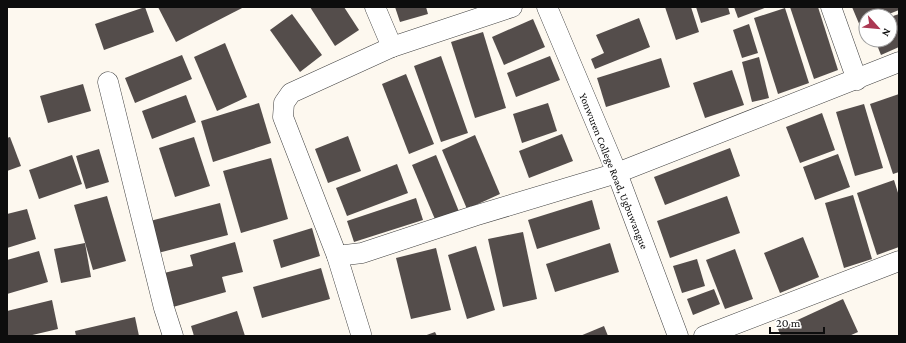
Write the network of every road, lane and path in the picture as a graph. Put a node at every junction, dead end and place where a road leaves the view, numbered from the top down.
1 (375, 7) edge
2 (512, 7) edge
3 (547, 7) edge
4 (831, 7) edge
5 (392, 47) junction
6 (899, 62) edge
7 (857, 80) junction
8 (108, 82) dead end
9 (617, 173) junction
10 (337, 256) junction
11 (899, 261) edge
12 (362, 334) dead end
13 (174, 336) edge
14 (678, 336) edge
15 (704, 336) edge

1 - 5 street
2 - 5 street
3 - 9 street, Yonwuren College Road, Ugbuwangue
4 - 7 street
5 - 10 street
6 - 7 street
7 - 9 street
8 - 13 street
9 - 10 street
9 - 14 street, Yonwuren College Road, Ugbuwangue
10 - 12 street
11 - 15 street

